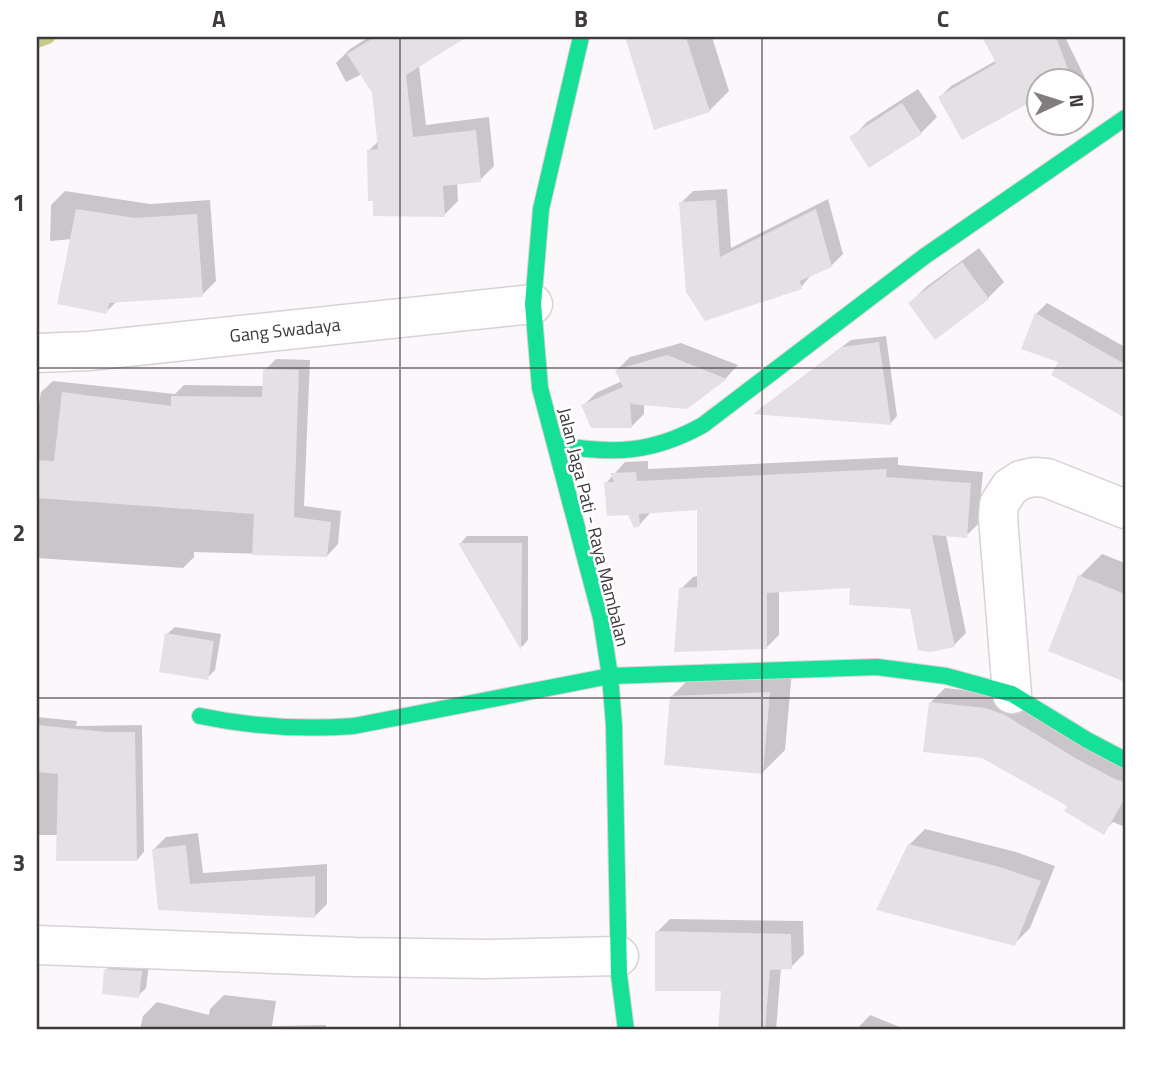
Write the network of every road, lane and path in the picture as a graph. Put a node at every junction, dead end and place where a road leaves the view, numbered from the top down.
1 (581, 37) edge
2 (1125, 118) edge
3 (533, 304) junction
4 (37, 353) edge
5 (555, 445) junction
6 (1125, 509) edge
7 (610, 676) junction
8 (1012, 694) junction
9 (200, 716) dead end
10 (1125, 760) edge
11 (37, 945) edge
12 (619, 956) junction
13 (626, 1030) edge

1 - 3 street, Jalan Jaga Pati - Raya Mambalan
2 - 5 street
3 - 4 street, Gang Swadaya
3 - 5 street, Jalan Jaga Pati - Raya Mambalan
5 - 7 street, Jalan Jaga Pati - Raya Mambalan
6 - 8 street
7 - 8 street
7 - 9 street
7 - 12 street, Jalan Jaga Pati - Raya Mambalan
8 - 10 street
11 - 12 street
12 - 13 street, Jalan Jaga Pati - Raya Mambalan

